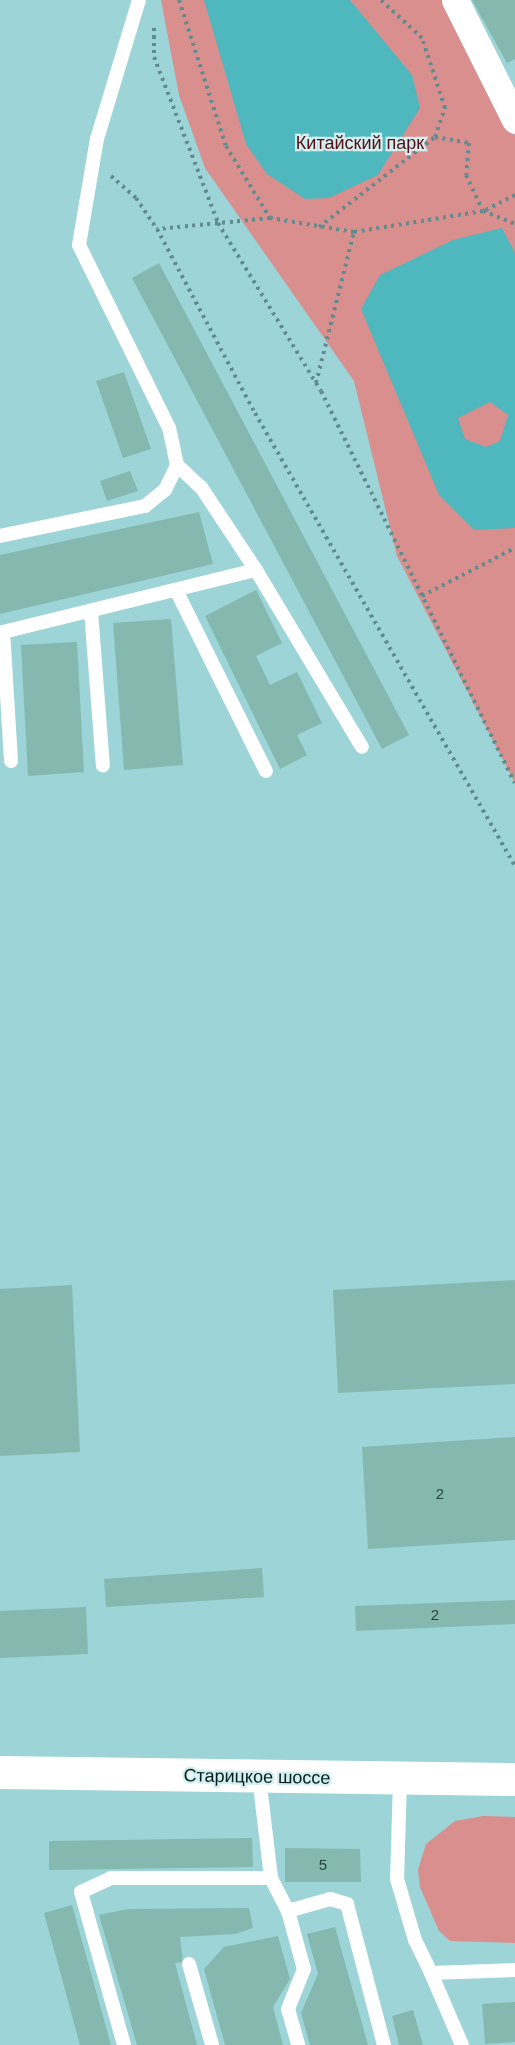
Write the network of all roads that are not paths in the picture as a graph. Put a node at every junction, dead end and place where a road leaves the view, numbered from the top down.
1 (139, 0) edge
2 (455, 0) edge
3 (511, 104) edge
4 (177, 465) junction
5 (0, 536) edge
6 (256, 570) junction
7 (176, 590) junction
8 (91, 611) junction
9 (362, 747) dead end
10 (11, 761) dead end
11 (103, 766) dead end
12 (266, 771) dead end
13 (0, 1772) edge
14 (259, 1778) junction
15 (515, 1779) edge
16 (400, 1780) junction
17 (271, 1878) junction
18 (288, 1911) junction
19 (189, 1964) dead end
20 (515, 1970) edge
21 (431, 1973) junction
22 (124, 2045) edge
23 (212, 2045) edge
24 (298, 2045) edge
25 (384, 2045) edge
26 (462, 2045) edge

1 - 4 lane
2 - 3 street
4 - 5 lane
4 - 6 lane
6 - 7 lane
6 - 9 lane
7 - 8 lane
7 - 12 lane
8 - 10 lane
8 - 11 lane
13 - 14 main road, Старицкое шоссе
14 - 16 main road, Старицкое шоссе
14 - 17 lane
15 - 16 main road, Старицкое шоссе
16 - 21 lane
17 - 18 lane
17 - 22 lane
18 - 24 lane
18 - 25 lane
19 - 23 lane
20 - 21 lane
21 - 26 lane

